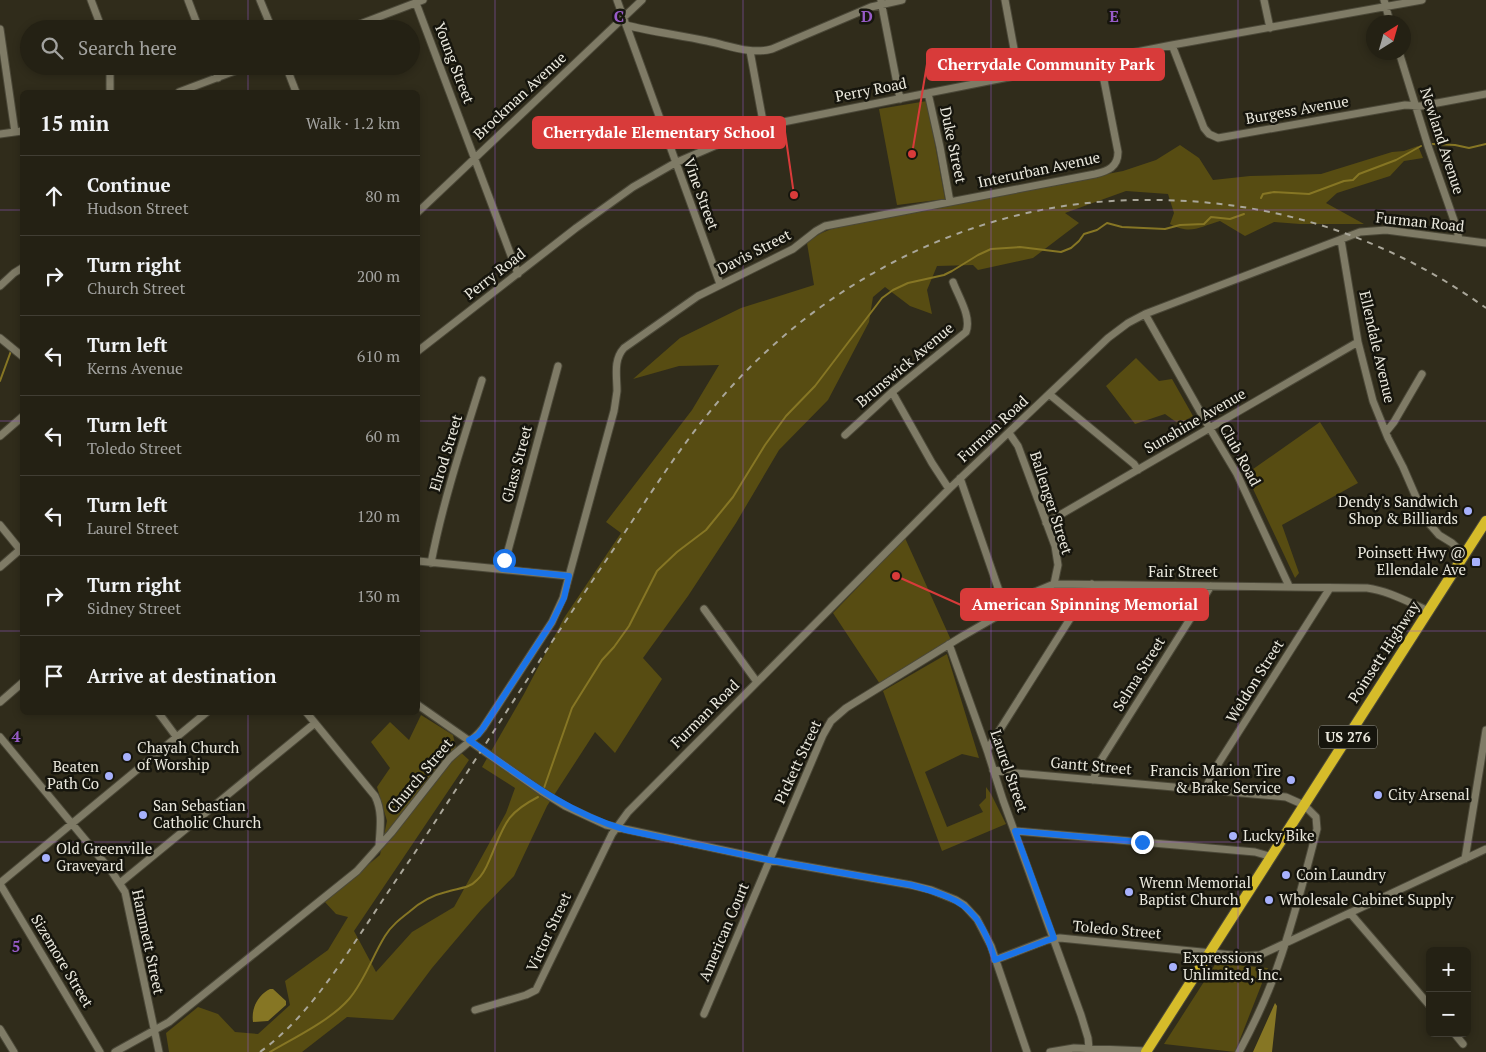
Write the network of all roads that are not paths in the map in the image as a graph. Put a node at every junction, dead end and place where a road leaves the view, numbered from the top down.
1 (91, 0) edge
2 (188, 0) edge
3 (260, 0) edge
4 (617, 0) edge
5 (642, 0) edge
6 (902, 0) edge
7 (1005, 0) edge
8 (1264, 0) edge
9 (1422, 0) edge
10 (420, 1) edge
11 (882, 2) edge
12 (1385, 3) edge
13 (623, 17) junction
14 (99, 20) edge
15 (196, 20) edge
16 (268, 20) edge
17 (370, 20) edge
18 (626, 25) junction
19 (1270, 28) junction
20 (0, 29) edge
21 (1172, 46) junction
22 (750, 51) junction
23 (1100, 60) junction
24 (1401, 60) edge
25 (110, 75) edge
26 (217, 75) edge
27 (226, 75) edge
28 (289, 75) edge
29 (1019, 76) junction
30 (218, 78) junction
31 (110, 90) edge
32 (185, 90) edge
33 (295, 90) edge
34 (928, 93) junction
35 (1486, 94) edge
36 (900, 99) junction
37 (1414, 104) junction
38 (764, 127) junction
39 (19, 132) edge
40 (0, 134) edge
41 (475, 158) junction
42 (675, 163) junction
43 (950, 202) junction
44 (420, 210) edge
45 (1459, 239) junction
46 (1341, 240) junction
47 (1486, 243) edge
48 (20, 269) edge
49 (518, 274) junction
50 (953, 282) dead end
51 (720, 284) junction
52 (0, 286) edge
53 (1146, 314) junction
54 (0, 338) edge
55 (1358, 342) junction
56 (420, 349) edge
57 (20, 354) edge
58 (617, 359) joint
59 (558, 366) dead end
60 (1422, 374) dead end
61 (482, 380) dead end
62 (892, 392) junction
63 (1049, 394) junction
64 (20, 419) edge
65 (1210, 428) junction
66 (1386, 432) junction
67 (1009, 433) junction
68 (845, 435) dead end
69 (0, 436) edge
70 (1138, 470) junction
71 (960, 478) junction
72 (948, 489) junction
73 (1486, 521) edge
74 (1046, 523) junction
75 (0, 525) edge
76 (20, 548) edge
77 (20, 552) edge
78 (1464, 554) junction
79 (420, 562) edge
80 (431, 563) junction
81 (0, 567) edge
82 (503, 569) junction
83 (569, 576) junction
84 (1054, 584) junction
85 (1092, 584) junction
86 (1211, 586) junction
87 (1289, 586) junction
88 (1330, 588) junction
89 (704, 609) dead end
90 (1006, 611) junction
91 (1429, 611) junction
92 (949, 644) junction
93 (758, 682) junction
94 (20, 685) edge
95 (0, 702) edge
96 (420, 706) edge
97 (160, 715) edge
98 (205, 715) edge
99 (308, 715) edge
100 (315, 723) junction
101 (1486, 730) edge
102 (0, 738) edge
103 (178, 738) junction
104 (469, 740) junction
105 (988, 750) junction
106 (993, 770) junction
107 (1092, 780) junction
108 (1205, 790) junction
109 (1304, 805) junction
110 (72, 824) junction
111 (616, 827) junction
112 (1015, 831) junction
113 (378, 846) junction
114 (1486, 849) edge
115 (1272, 856) junction
116 (1465, 859) junction
117 (769, 860) junction
118 (120, 883) junction
119 (0, 884) edge
120 (1350, 913) junction
121 (1054, 938) junction
122 (1285, 944) junction
123 (1210, 952) junction
124 (995, 960) junction
125 (1426, 1001) edge
126 (475, 1010) dead end
127 (704, 1014) dead end
128 (0, 1030) edge
129 (153, 1030) junction
130 (1457, 1037) edge
131 (1463, 1044) dead end
132 (1089, 1048) junction
133 (14, 1052) edge
134 (100, 1052) edge
135 (115, 1052) edge
136 (158, 1052) edge
137 (1027, 1052) edge
138 (1050, 1052) edge
139 (1146, 1052) edge
140 (1239, 1052) edge

1 - 14 street
2 - 15 street
3 - 16 street
4 - 13 street, Vine Street
5 - 13 street, Brockman Avenue
6 - 11 street
7 - 29 street
8 - 19 street
9 - 12 street, Perry Road
10 - 17 street
10 - 41 street, Young Street
11 - 22 street
11 - 36 street
12 - 19 street, Perry Road
13 - 18 street, Vine Street
13 - 41 street, Brockman Avenue
18 - 22 street
18 - 42 street, Vine Street
19 - 21 street, Perry Road
20 - 39 street
21 - 23 street, Perry Road
21 - 37 street, Burgess Avenue
22 - 38 street
23 - 29 street, Perry Road
23 - 43 street, Interurban Avenue
24 - 37 street, Newland Avenue
25 - 31 street
26 - 30 street
27 - 30 street
28 - 33 street
29 - 34 street, Perry Road
30 - 32 street
34 - 36 street, Perry Road
34 - 43 street, Duke Street
35 - 37 street, Burgess Avenue
36 - 38 street, Perry Road
37 - 45 street, Newland Avenue
38 - 42 street, Perry Road
39 - 40 street
41 - 44 street, Brockman Avenue
41 - 49 street, Young Street
42 - 49 street, Perry Road
42 - 51 street, Vine Street
43 - 51 street, Davis Street
45 - 46 street, Furman Road
45 - 47 street, Furman Road
46 - 53 street, Furman Road
46 - 55 street, Ellendale Avenue
48 - 52 street
49 - 56 street, Perry Road
50 - 62 street, Brunswick Avenue
51 - 58 street, Davis Street
53 - 63 street, Furman Road
53 - 65 street, Club Road
54 - 57 street
55 - 65 street, Sunshine Avenue
55 - 66 street, Ellendale Avenue
58 - 83 street, Church Street
59 - 82 street, Glass Street
60 - 66 street
61 - 80 street, Elrod Street
62 - 68 street, Brunswick Avenue
62 - 72 street
63 - 67 street, Furman Road
63 - 70 street
64 - 69 street
65 - 70 street, Sunshine Avenue
65 - 87 street, Club Road
66 - 78 street, Ellendale Avenue
67 - 71 street, Furman Road
67 - 74 street, Ballenger Street
70 - 74 street, Sunshine Avenue
71 - 72 street, Furman Road
71 - 90 street
72 - 93 street, Furman Road
73 - 78 highway, Poinsett Highway / US 276
74 - 84 street, Ballenger Street
75 - 76 street
77 - 81 street
78 - 91 highway, Poinsett Highway / US 276
79 - 80 street
80 - 82 street
82 - 83 street
83 - 104 street, Church Street
84 - 85 street, Fair Street
84 - 90 street, Fair Street
85 - 86 street, Fair Street
85 - 105 street
86 - 87 street, Fair Street
86 - 107 street, Selma Street
87 - 88 street, Fair Street
88 - 91 street, Fair Street
88 - 108 street, Weldon Street
89 - 93 street
90 - 92 street, Fair Street
91 - 109 highway, Poinsett Highway / US 276
92 - 105 street, Laurel Street
92 - 117 street, Pickett Street
93 - 111 street, Furman Road
94 - 95 street
96 - 104 street
97 - 103 street
98 - 103 street
99 - 100 street
100 - 113 street
100 - 118 street
101 - 116 street
102 - 110 street, Hammett Street
103 - 110 street
104 - 111 street
104 - 113 street, Church Street
105 - 106 street, Laurel Street
106 - 107 street, Gantt Street
106 - 112 street, Laurel Street
107 - 108 street, Gantt Street
108 - 109 street, Gantt Street
109 - 115 highway, Poinsett Highway / US 276
109 - 122 street
110 - 118 street, Hammett Street
110 - 119 street
111 - 117 street
111 - 126 street, Victor Street
112 - 115 street
112 - 121 street, Laurel Street
113 - 129 street, Church Street
114 - 116 street, Toledo Street
115 - 123 highway, Poinsett Highway / US 276
116 - 120 street, Toledo Street
117 - 124 street
117 - 127 street, American Court
118 - 129 street, Hammett Street
119 - 134 street, Sizemore Street
120 - 122 street, Toledo Street
120 - 125 street
121 - 123 street, Toledo Street
121 - 124 street, Toledo Street
121 - 132 street, Laurel Street
122 - 123 street, Toledo Street
122 - 140 street
123 - 139 highway, Poinsett Highway / US 276
124 - 137 street
128 - 133 street
129 - 135 street, Church Street
129 - 136 street, Hammett Street
130 - 131 street
132 - 138 street
132 - 139 street

